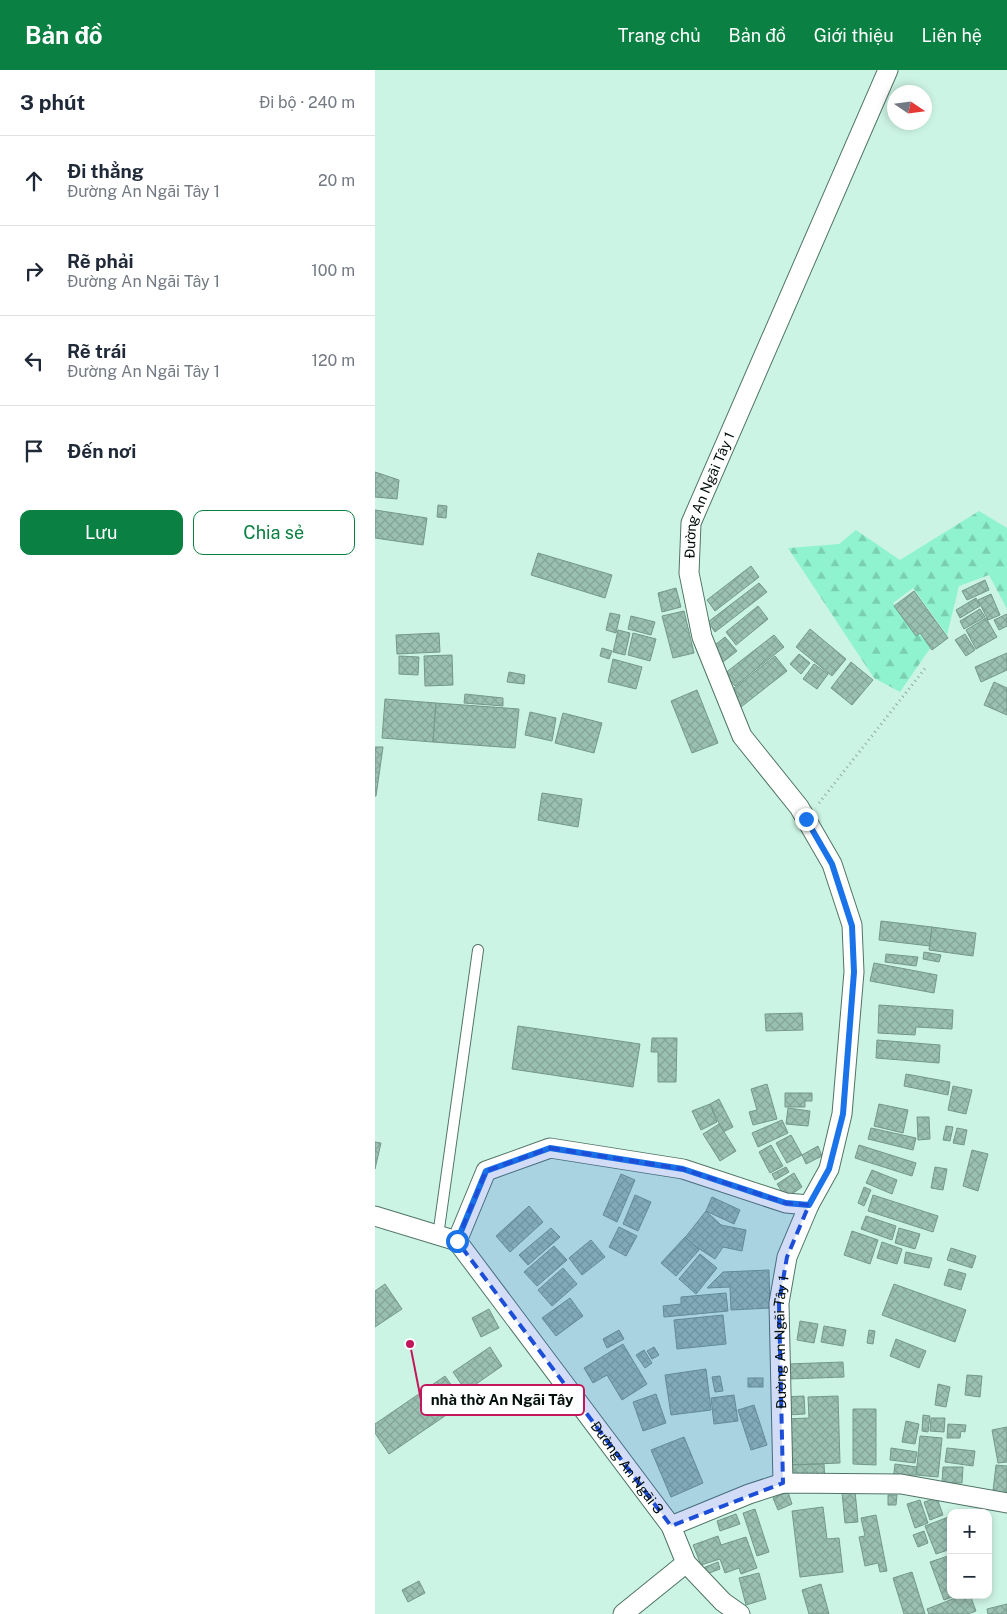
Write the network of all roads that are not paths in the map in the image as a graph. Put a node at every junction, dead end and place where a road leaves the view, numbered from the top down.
1 (888, 70) edge
2 (478, 950) dead end
3 (809, 1205) junction
4 (375, 1216) edge
5 (437, 1236) junction
6 (457, 1241) junction
7 (783, 1484) junction
8 (1007, 1503) edge
9 (671, 1526) junction
10 (686, 1563) junction
11 (623, 1614) edge
12 (740, 1614) edge

1 - 3 street, Đường An Ngãi Tây 1
2 - 5 lane
3 - 6 street
3 - 7 street, Đường An Ngãi Tây 1
4 - 5 street
5 - 6 street
6 - 9 street, Đường An Ngãi 3
7 - 8 street
7 - 9 street
9 - 10 street, Đường An Ngãi 3
10 - 11 street
10 - 12 street, Đường An Ngãi 3

